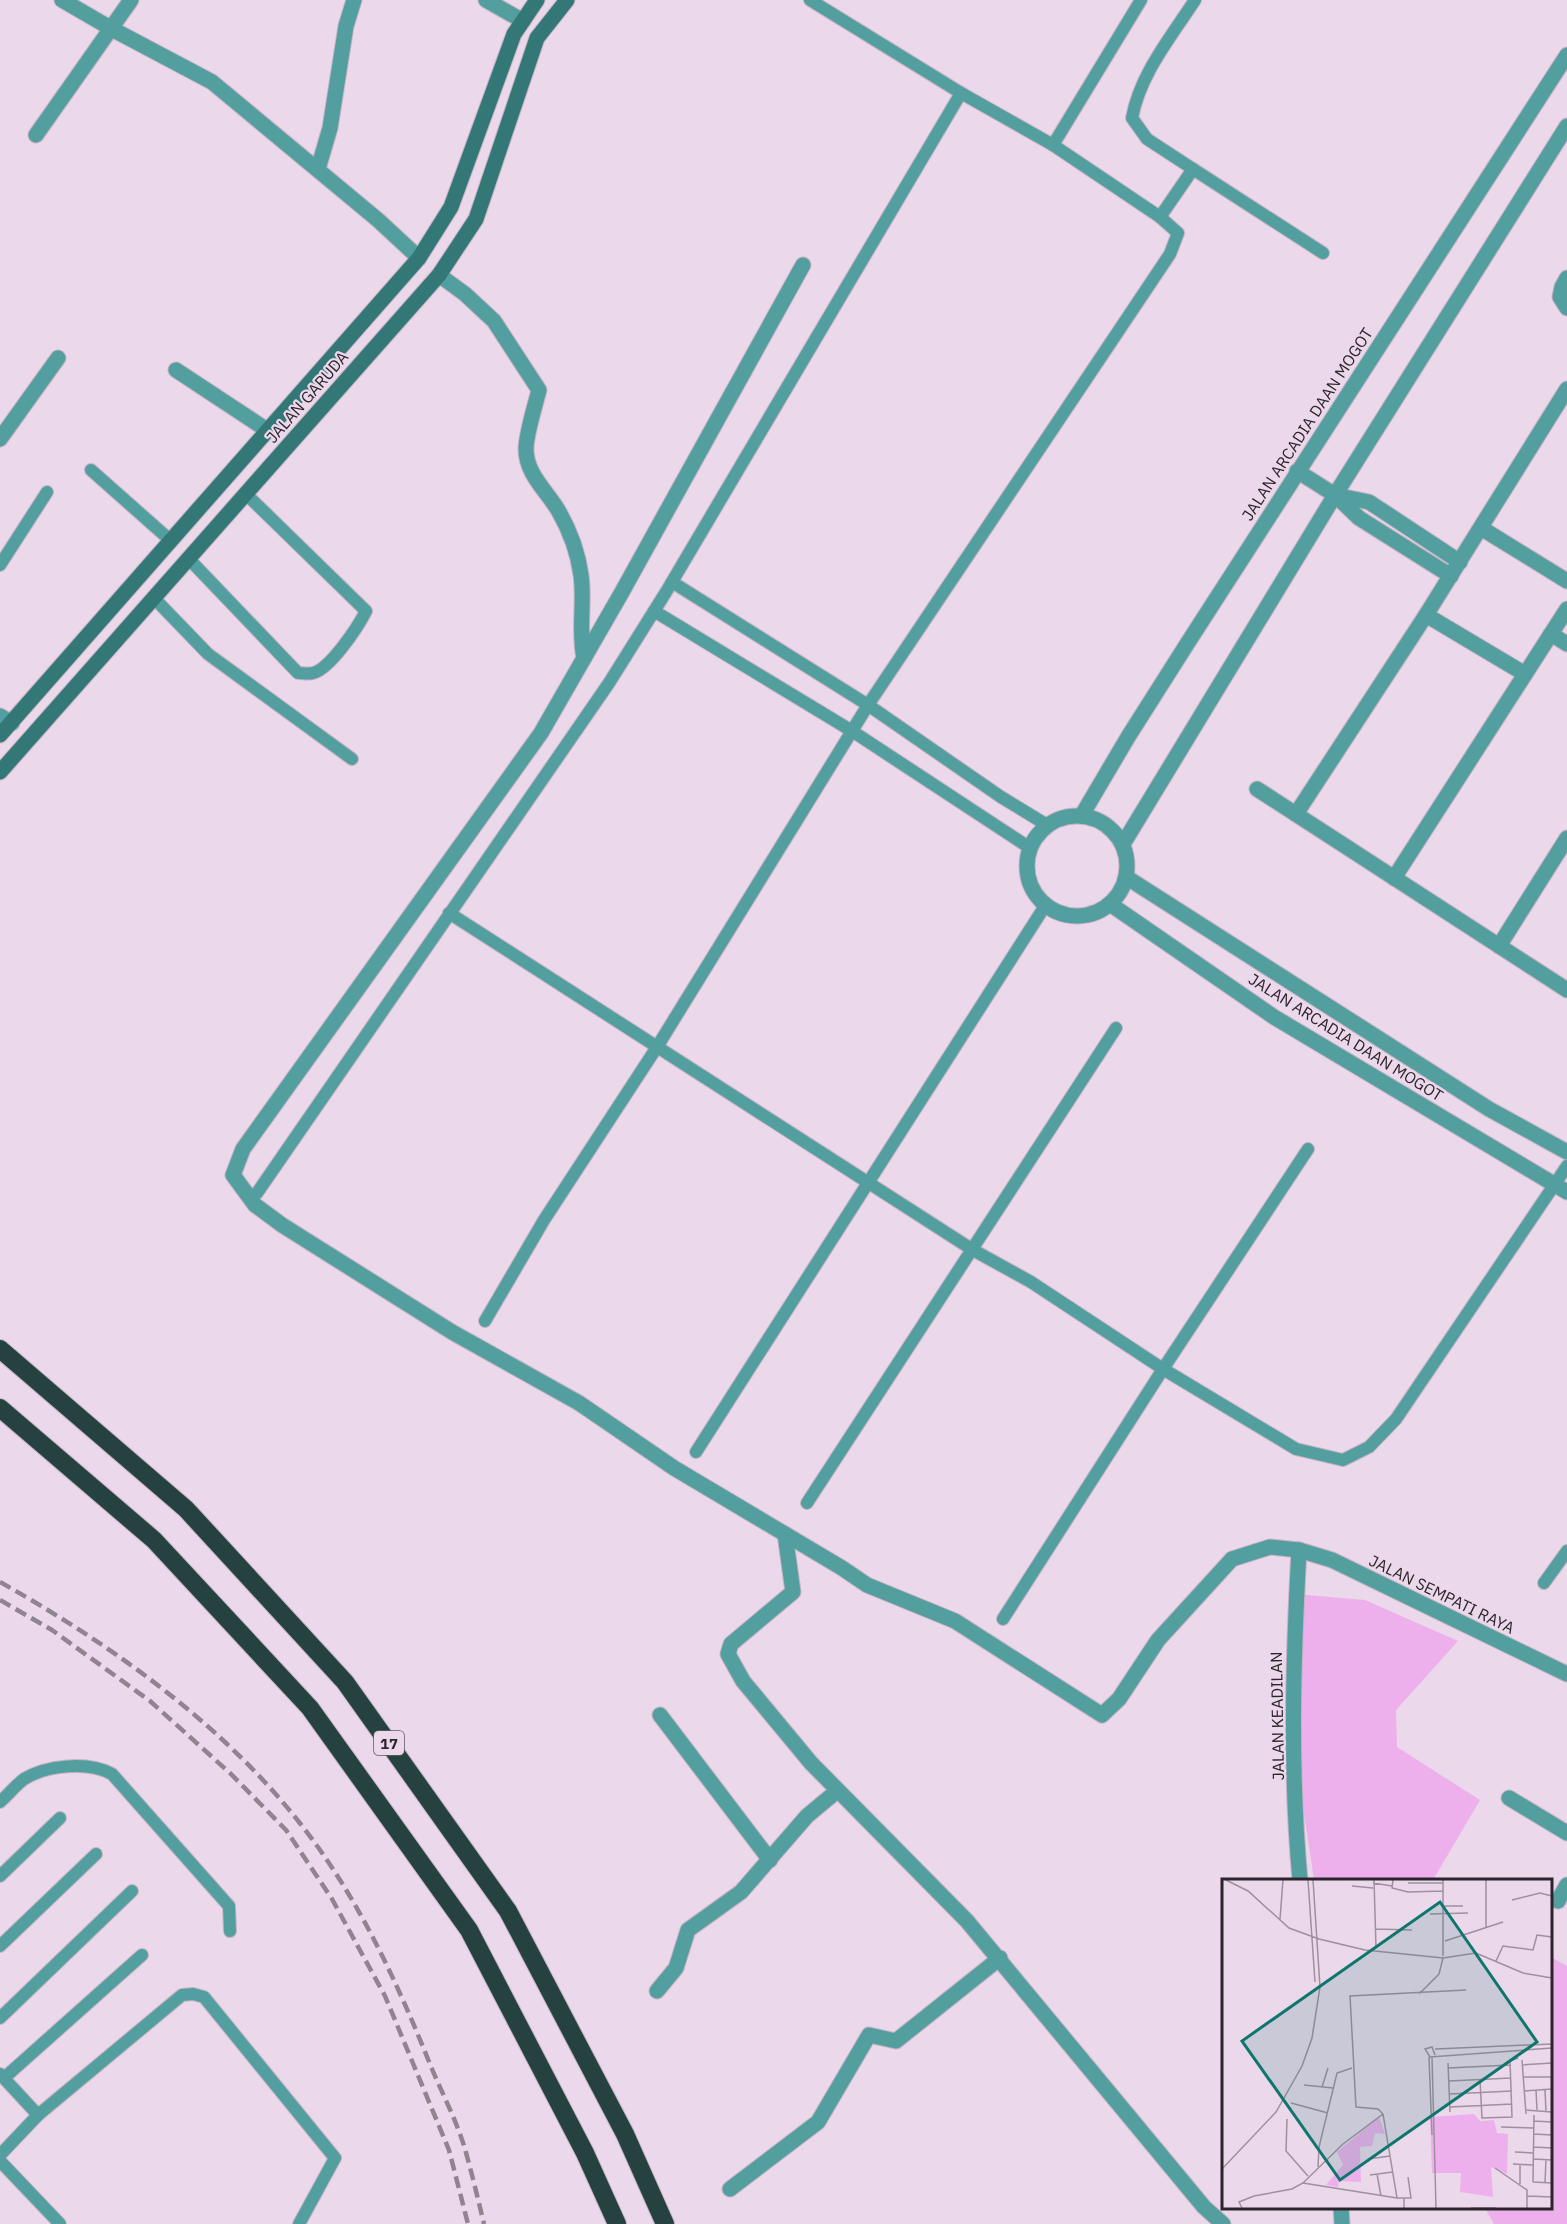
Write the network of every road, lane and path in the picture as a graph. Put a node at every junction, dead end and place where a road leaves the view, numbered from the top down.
1 (62, 0) edge
2 (131, 0) edge
3 (354, 0) edge
4 (486, 0) edge
5 (537, 0) edge
6 (567, 0) edge
7 (810, 0) edge
8 (1142, 0) edge
9 (1195, 0) edge
10 (523, 21) junction
11 (112, 29) junction
12 (1567, 55) edge
13 (961, 93) junction
14 (1567, 126) edge
15 (36, 135) dead end
16 (1053, 145) junction
17 (318, 169) junction
18 (1193, 169) junction
19 (1160, 217) junction
20 (1323, 253) dead end
21 (420, 258) junction
22 (803, 265) dead end
23 (439, 275) junction
24 (1567, 279) edge
25 (1567, 308) edge
26 (58, 358) dead end
27 (176, 370) dead end
28 (1567, 389) edge
29 (267, 430) junction
30 (0, 439) edge
31 (91, 470) dead end
32 (1297, 471) junction
33 (227, 476) junction
34 (47, 492) dead end
35 (246, 494) junction
36 (1335, 495) junction
37 (1399, 523) junction
38 (1480, 528) junction
39 (1391, 538) junction
40 (170, 540) junction
41 (188, 558) junction
42 (1460, 562) junction
43 (0, 565) edge
44 (1451, 576) junction
45 (1567, 581) edge
46 (672, 582) junction
47 (153, 597) junction
48 (1567, 609) edge
49 (654, 611) junction
50 (1426, 615) junction
51 (1551, 634) junction
52 (1567, 644) edge
53 (584, 658) junction
54 (1526, 674) junction
55 (868, 705) junction
56 (6, 719) edge
57 (852, 731) junction
58 (0, 735) edge
59 (352, 759) dead end
60 (0, 772) edge
61 (1257, 789) dead end
62 (1296, 814) junction
63 (1082, 815) junction
64 (1047, 825) junction
65 (1567, 838) edge
66 (1123, 844) junction
67 (1030, 848) junction
68 (1126, 877) junction
69 (1394, 878) junction
70 (1110, 904) junction
71 (1046, 906) junction
72 (449, 913) junction
73 (1499, 946) junction
74 (1567, 990) edge
75 (1116, 1028) dead end
76 (657, 1047) junction
77 (1308, 1149) dead end
78 (1567, 1152) edge
79 (1567, 1166) edge
80 (869, 1183) junction
81 (1561, 1188) edge
82 (257, 1193) dead end
83 (973, 1250) junction
84 (485, 1320) dead end
85 (0, 1349) edge
86 (1163, 1369) junction
87 (0, 1408) edge
88 (696, 1452) dead end
89 (807, 1503) dead end
90 (785, 1534) junction
91 (1299, 1550) junction
92 (1567, 1551) edge
93 (1544, 1583) dead end
94 (1003, 1619) dead end
95 (1567, 1674) edge
96 (660, 1715) dead end
97 (837, 1791) junction
98 (1509, 1798) dead end
99 (0, 1802) edge
100 (60, 1818) dead end
101 (1567, 1833) edge
102 (96, 1854) dead end
103 (771, 1860) junction
104 (0, 1876) edge
105 (1300, 1879) edge
106 (1567, 1885) edge
107 (132, 1891) dead end
108 (1558, 1901) dead end
109 (230, 1931) dead end
110 (0, 1946) edge
111 (142, 1955) dead end
112 (1000, 1958) junction
113 (657, 1991) dead end
114 (0, 2018) edge
115 (2, 2075) edge
116 (38, 2115) junction
117 (0, 2155) edge
118 (0, 2161) edge
119 (730, 2189) dead end
120 (1341, 2209) edge
121 (60, 2224) edge
122 (299, 2224) edge
123 (617, 2224) edge
124 (665, 2224) edge
125 (1223, 2224) edge
126 (1342, 2224) edge

1 - 11 street
2 - 11 street
3 - 17 street
4 - 10 street
5 - 10 main road, JALAN GARUDA
6 - 23 main road, JALAN GARUDA
7 - 13 lane
8 - 16 lane
9 - 18 lane
10 - 21 main road, JALAN GARUDA
11 - 15 street
11 - 17 street
12 - 32 street, JALAN ARCADIA DAAN MOGOT
13 - 16 lane
13 - 46 lane
14 - 36 street
16 - 19 lane
17 - 21 street
18 - 19 lane
18 - 20 lane
19 - 55 lane
21 - 29 main road, JALAN GARUDA
22 - 53 street
23 - 35 main road, JALAN GARUDA
23 - 53 street
24 - 25 street
26 - 30 street
27 - 29 street
28 - 38 street
29 - 33 main road, JALAN GARUDA
31 - 40 lane
32 - 36 street
32 - 63 street, JALAN ARCADIA DAAN MOGOT
33 - 35 main road
33 - 40 main road, JALAN GARUDA
34 - 43 lane
35 - 41 main road, JALAN GARUDA
35 - 41 lane
36 - 37 street
36 - 39 street
36 - 66 street
37 - 39 street
37 - 42 street
38 - 42 street
38 - 45 street
39 - 44 street
40 - 41 main road
40 - 56 main road, JALAN GARUDA
41 - 47 main road, JALAN GARUDA
42 - 44 street
44 - 50 street
46 - 49 lane
46 - 55 lane
47 - 59 lane
47 - 60 main road, JALAN GARUDA
48 - 51 street
49 - 57 lane
49 - 72 lane
50 - 54 street
50 - 62 street
51 - 52 street
51 - 54 street
53 - 90 street
54 - 69 street
55 - 57 lane
55 - 64 lane
56 - 58 main road, JALAN GARUDA
57 - 67 lane
57 - 76 lane
61 - 62 street
62 - 69 street
63 - 64 street
63 - 66 street
64 - 67 street
65 - 73 street
66 - 68 street
67 - 71 street
68 - 70 street
68 - 78 street, JALAN ARCADIA DAAN MOGOT
69 - 73 street
70 - 71 street
70 - 81 street, JALAN ARCADIA DAAN MOGOT
71 - 80 lane
72 - 76 lane
72 - 82 lane
73 - 74 street
75 - 83 lane
76 - 80 lane
76 - 84 lane
77 - 86 lane
79 - 81 lane
80 - 83 lane
80 - 88 lane
81 - 86 lane
83 - 86 lane
83 - 89 lane
85 - 124 highway, 17
86 - 94 lane
87 - 123 highway
90 - 91 street, JALAN SEMPATI RAYA
90 - 97 street
91 - 95 street, JALAN SEMPATI RAYA
91 - 105 street, JALAN KEADILAN
92 - 93 lane
96 - 103 street
97 - 103 street
97 - 112 street
98 - 101 street
99 - 109 lane
100 - 104 lane
102 - 110 lane
103 - 113 street
106 - 108 street
107 - 114 lane
111 - 115 lane
112 - 119 street
112 - 125 street
115 - 116 lane
116 - 117 lane
116 - 122 lane
118 - 121 lane
120 - 126 street

